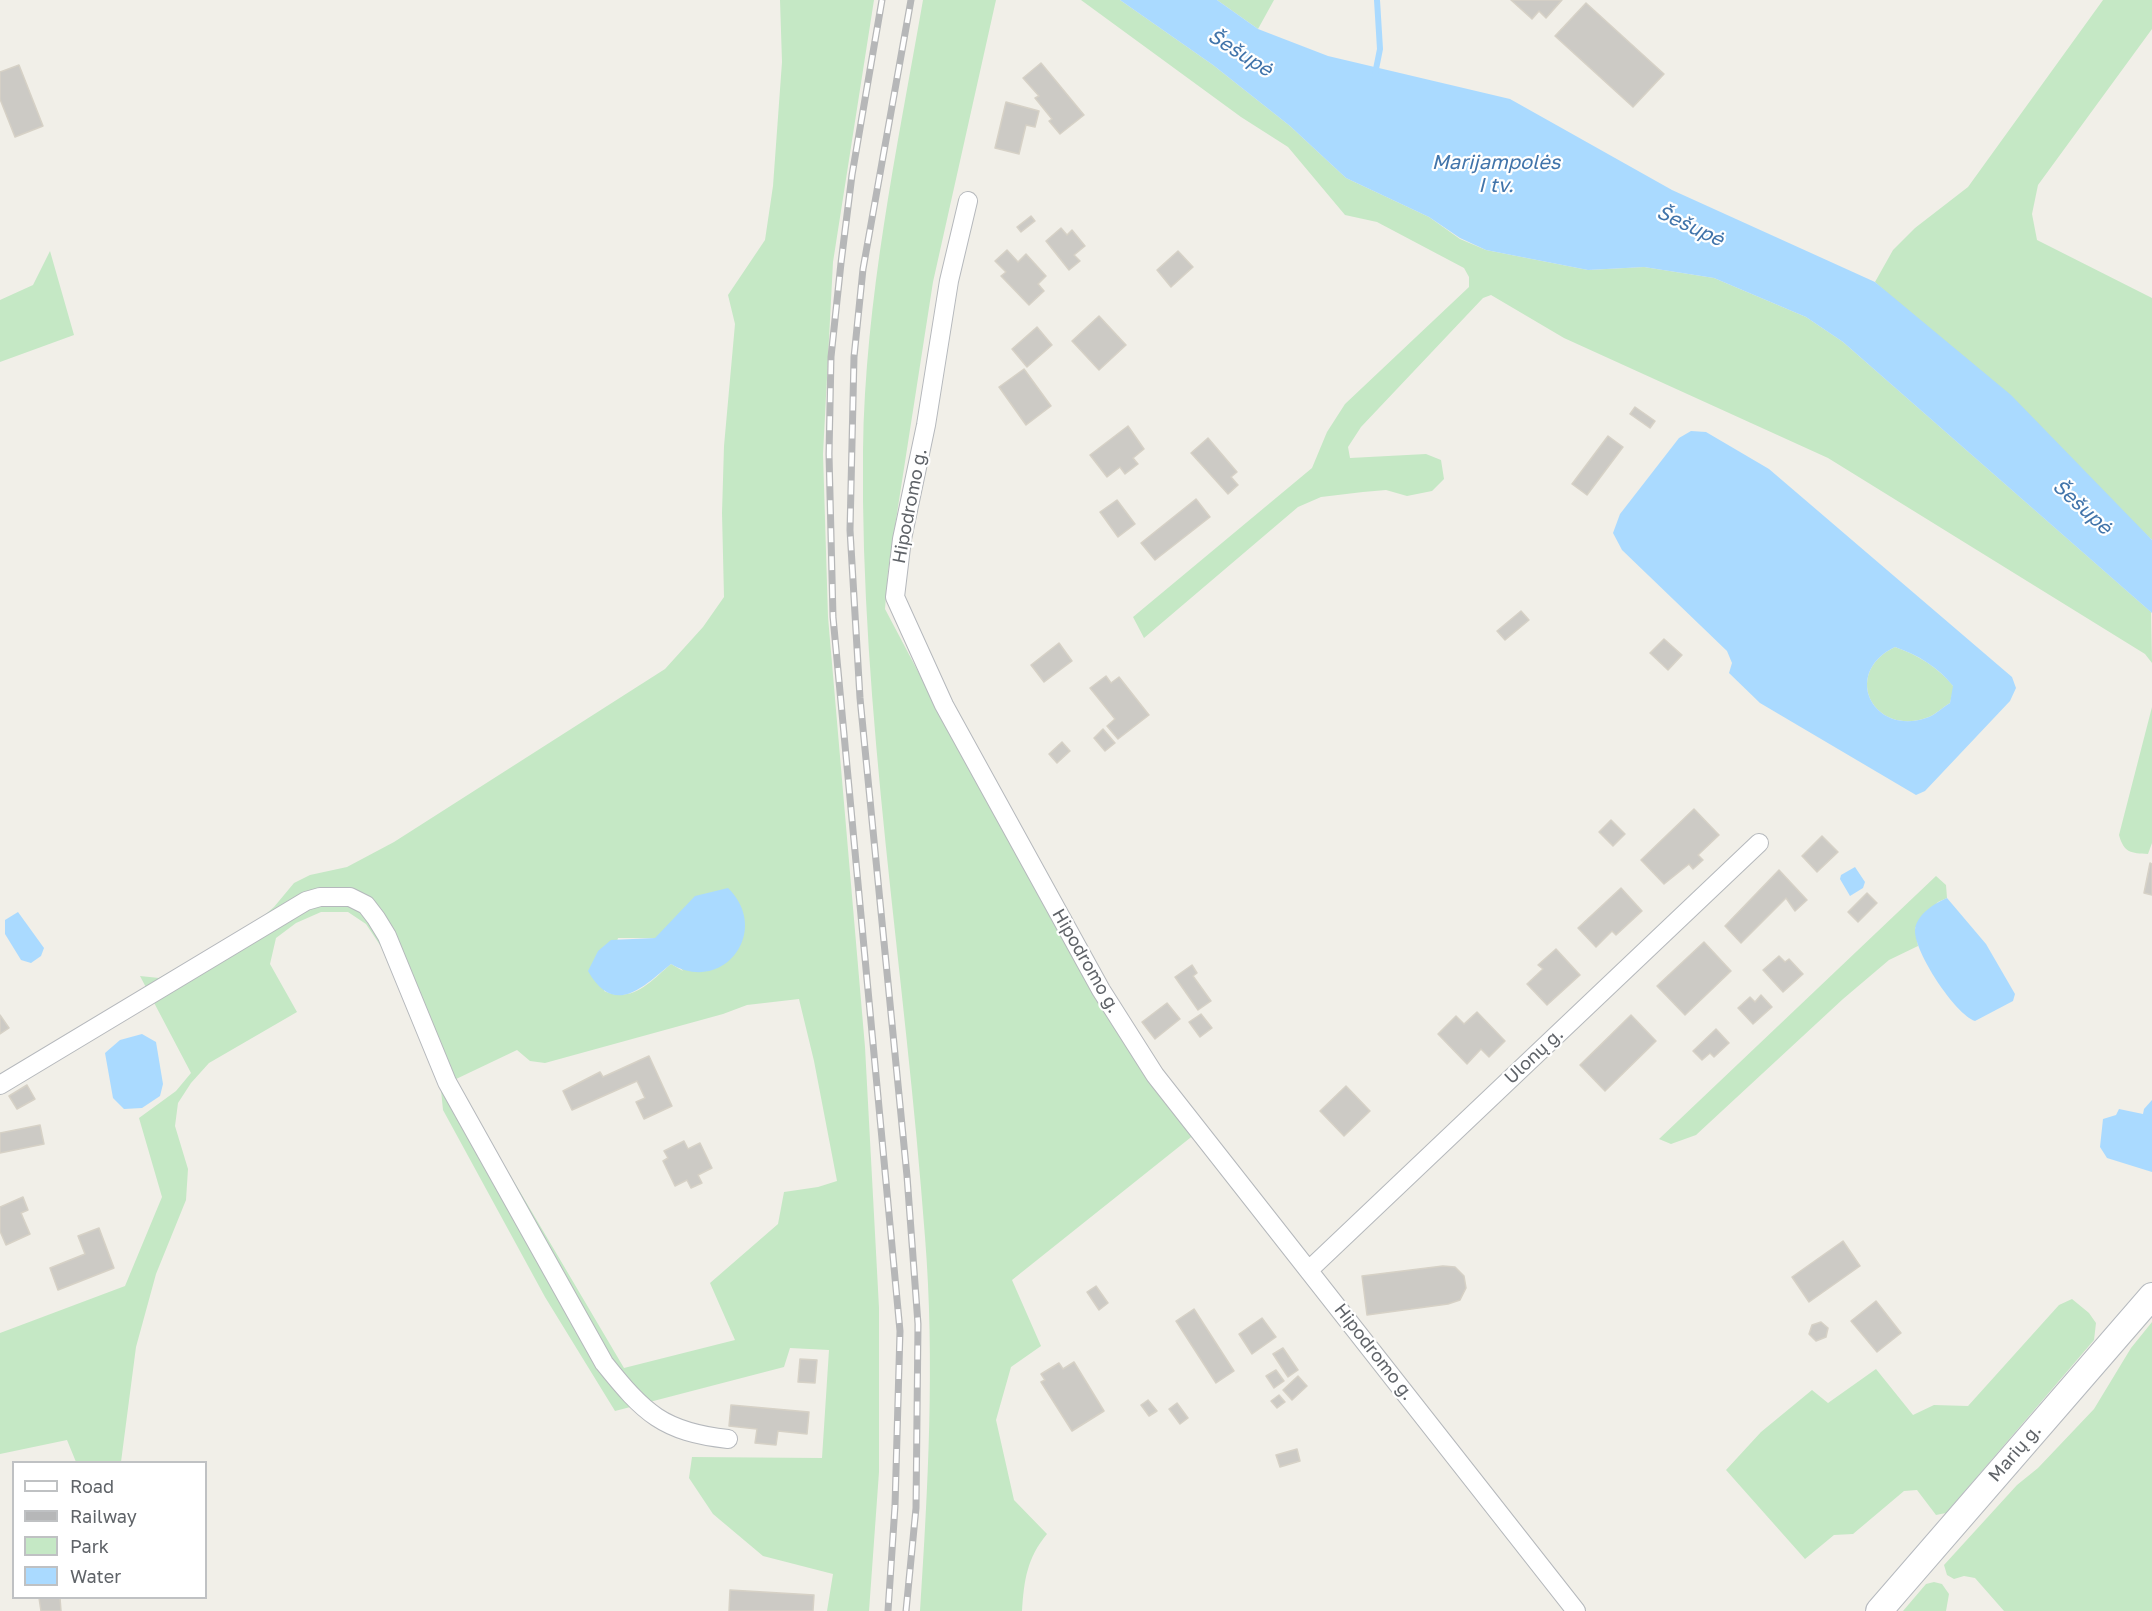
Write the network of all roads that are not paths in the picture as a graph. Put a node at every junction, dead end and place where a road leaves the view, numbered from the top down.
1 (968, 201) dead end
2 (1759, 843) dead end
3 (0, 1085) edge
4 (1309, 1270) junction
5 (2152, 1296) edge
6 (728, 1439) dead end
7 (1576, 1611) edge
8 (1879, 1611) edge

1 - 4 street, Hipodromo g.
2 - 4 street, Ulonų g.
3 - 6 street
4 - 7 street, Hipodromo g.
5 - 8 street, Marių g.

